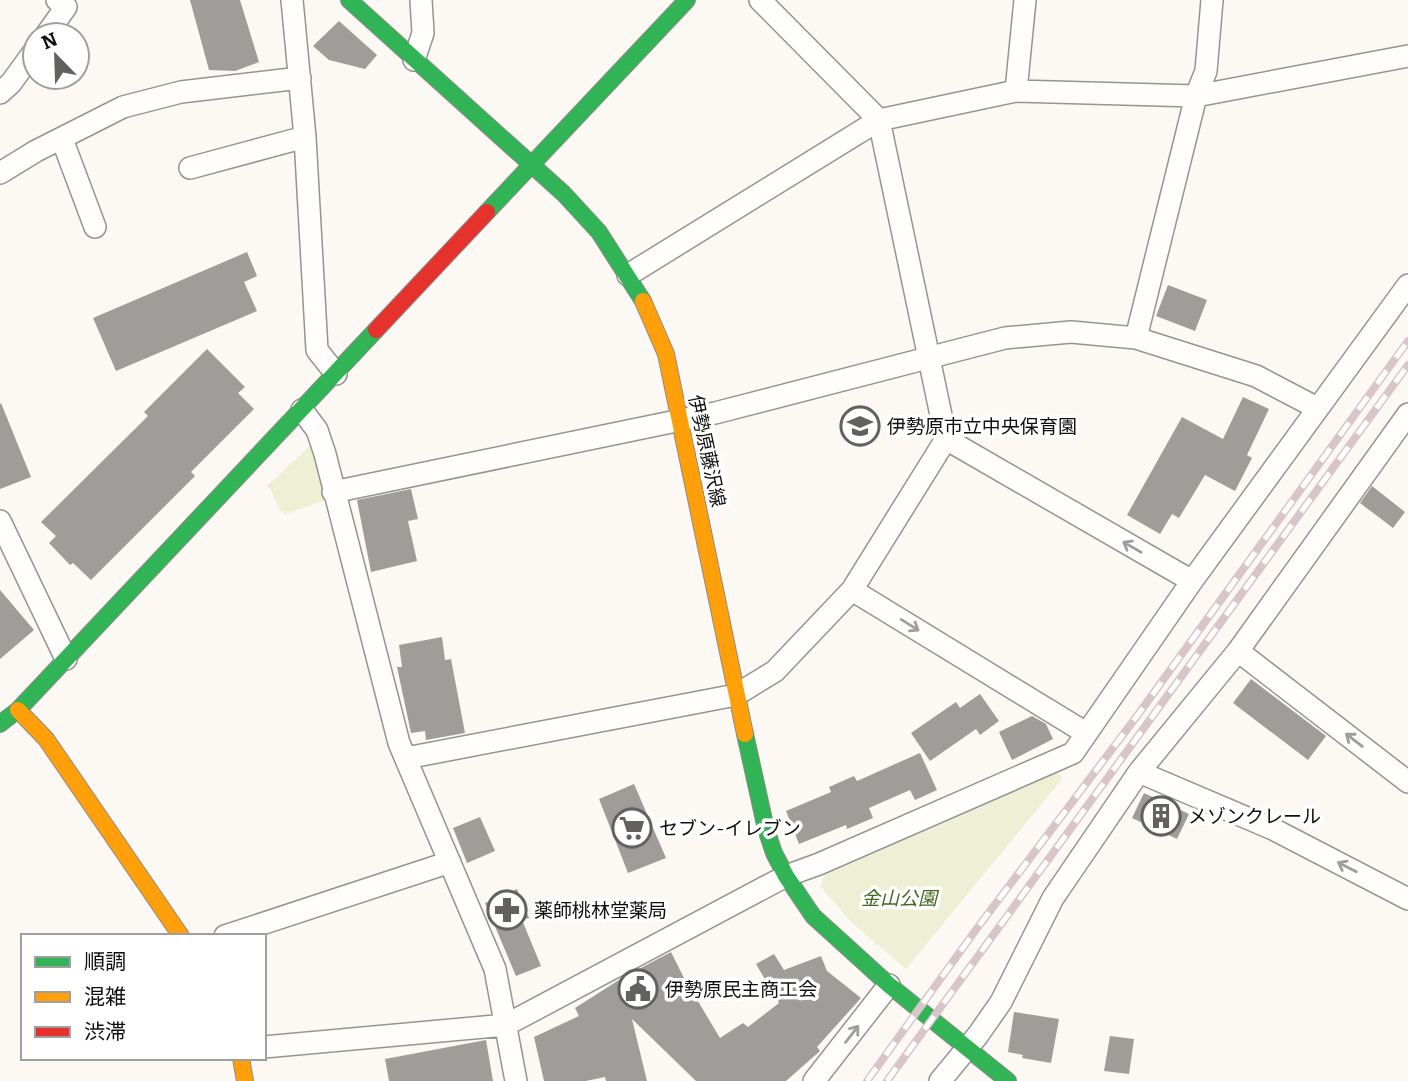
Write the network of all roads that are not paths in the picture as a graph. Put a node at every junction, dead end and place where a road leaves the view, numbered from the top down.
1 (57, 0) edge
2 (292, 0) edge
3 (349, 0) edge
4 (421, 0) edge
5 (687, 0) edge
6 (760, 0) edge
7 (1024, 0) edge
8 (1212, 0) edge
9 (56, 21) edge
10 (1408, 56) edge
11 (414, 60) junction
12 (21, 69) edge
13 (300, 78) junction
14 (1016, 91) junction
15 (0, 93) edge
16 (1196, 96) junction
17 (879, 120) junction
18 (305, 137) junction
19 (62, 139) junction
20 (531, 167) junction
21 (190, 168) dead end
22 (0, 173) edge
23 (95, 227) dead end
24 (628, 275) junction
25 (1408, 285) edge
26 (1136, 338) junction
27 (928, 357) junction
28 (337, 374) junction
29 (1318, 408) junction
30 (302, 410) junction
31 (1408, 414) edge
32 (680, 421) junction
33 (946, 439) junction
34 (1399, 443) edge
35 (333, 492) junction
36 (0, 521) edge
37 (1192, 581) junction
38 (852, 590) junction
39 (1238, 651) junction
40 (66, 659) junction
41 (736, 695) junction
42 (18, 710) junction
43 (0, 724) edge
44 (1086, 733) junction
45 (406, 758) junction
46 (1139, 772) junction
47 (1408, 782) edge
48 (450, 862) junction
49 (786, 876) junction
50 (1408, 899) edge
51 (180, 934) edge
52 (231, 934) edge
53 (889, 985) junction
54 (506, 1025) junction
55 (266, 1047) edge
56 (968, 1048) junction
57 (241, 1060) edge
58 (245, 1081) edge
59 (516, 1081) edge
60 (814, 1081) edge
61 (940, 1081) edge
62 (1008, 1081) edge

1 - 9 street
2 - 13 street
3 - 11 main road, 伊勢原藤沢線
4 - 11 street
5 - 20 main road
6 - 17 street
7 - 14 street
8 - 16 street
10 - 16 street
11 - 20 main road, 伊勢原藤沢線
12 - 15 street
13 - 18 street
13 - 19 street
14 - 16 street
14 - 17 street
16 - 26 street
17 - 24 street
17 - 27 street
18 - 21 street
18 - 28 street
19 - 22 street
19 - 23 street
20 - 24 main road, 伊勢原藤沢線
20 - 28 main road
24 - 32 main road, 伊勢原藤沢線
25 - 29 street
26 - 27 street
26 - 29 street
27 - 32 street
27 - 33 street
28 - 30 main road
29 - 37 street
30 - 35 street
30 - 40 main road
31 - 34 street
32 - 35 street
32 - 41 main road, 伊勢原藤沢線
37 -> 33 street
33 - 38 street
34 - 39 street
35 - 45 street
36 - 40 street
37 - 44 street
38 - 41 street
38 -> 44 street
39 - 46 street
47 -> 39 street
40 - 42 main road
41 - 45 street
41 - 49 main road, 伊勢原藤沢線
42 - 43 main road
42 - 51 main road
44 - 49 street
45 - 48 street
50 -> 46 street
46 - 56 street
48 - 52 street
48 - 54 street
49 - 53 main road, 伊勢原藤沢線
49 - 54 street
53 - 56 main road, 伊勢原藤沢線
60 -> 53 street
54 - 55 street
54 - 59 street
56 - 61 street
56 - 62 main road
57 - 58 main road

